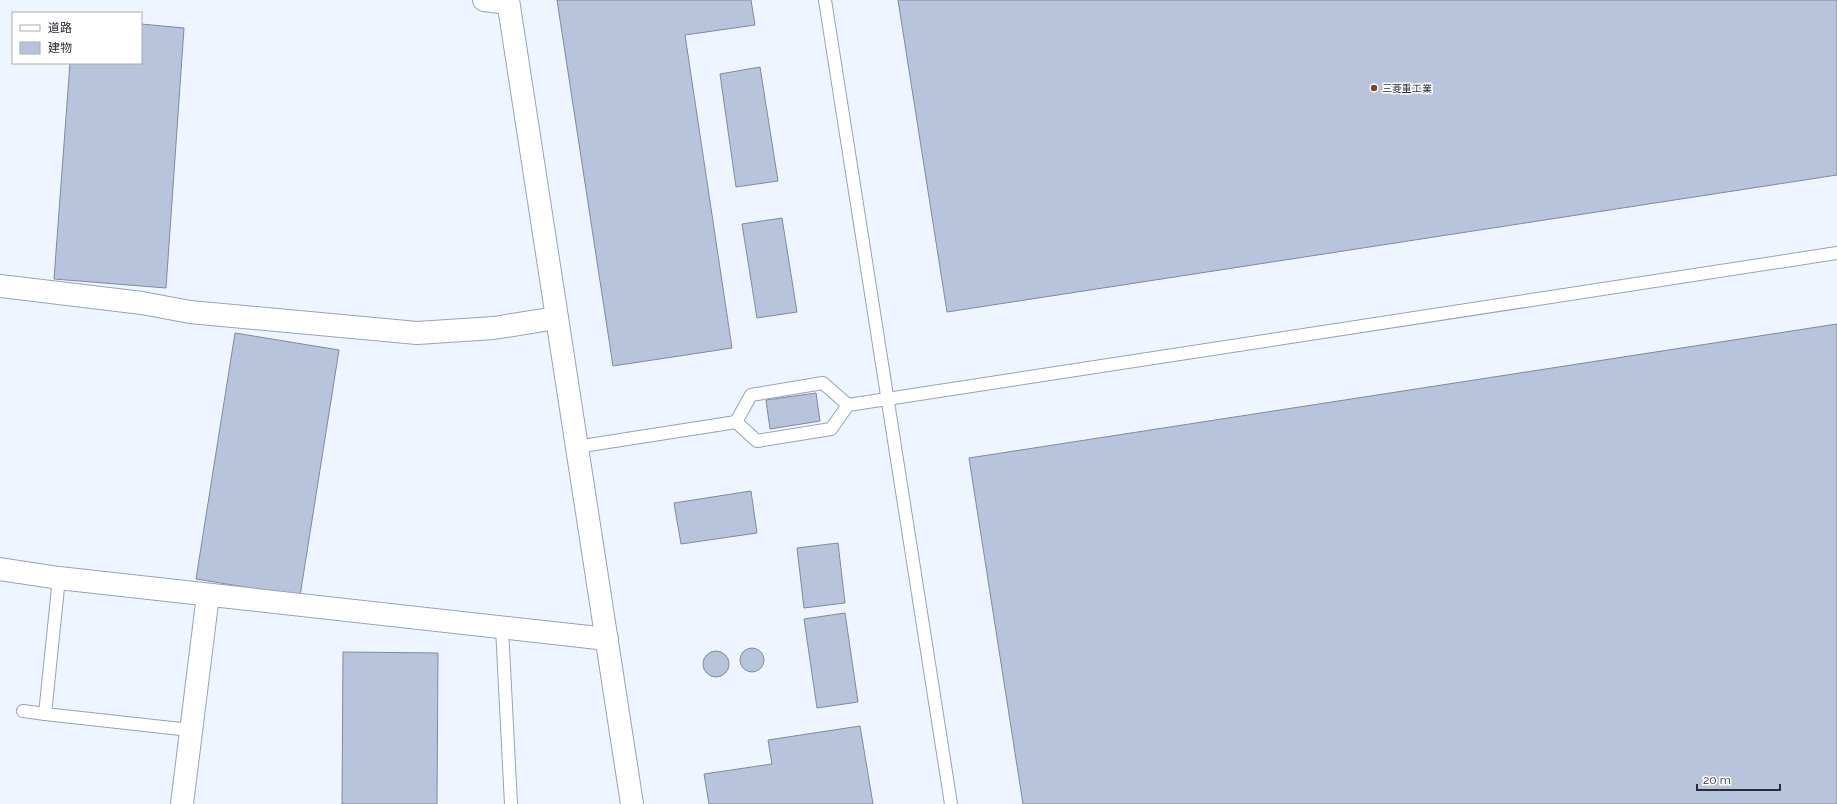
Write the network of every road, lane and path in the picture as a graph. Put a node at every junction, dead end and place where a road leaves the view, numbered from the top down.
1 (484, 0) edge
2 (825, 0) edge
3 (508, 1) edge
4 (1837, 253) edge
5 (0, 286) edge
6 (556, 318) junction
7 (886, 399) junction
8 (848, 405) junction
9 (736, 422) junction
10 (576, 447) junction
11 (0, 569) edge
12 (59, 578) junction
13 (208, 595) junction
14 (502, 628) junction
15 (607, 638) junction
16 (23, 711) dead end
17 (45, 714) junction
18 (190, 730) junction
19 (182, 804) edge
20 (511, 804) edge
21 (632, 804) edge
22 (951, 804) edge

1 - 3 street
2 - 7 lane
3 - 6 street
4 - 7 lane
5 - 6 street
6 - 10 street
7 - 8 lane
7 - 22 lane
8 - 9 lane
8 - 9 lane
9 - 10 lane
10 - 15 street
11 - 12 street
12 - 13 street
12 - 17 lane
13 - 14 street
13 - 18 street
14 - 15 street
14 - 20 lane
15 - 21 street
16 - 17 lane
17 - 18 lane
18 - 19 street

